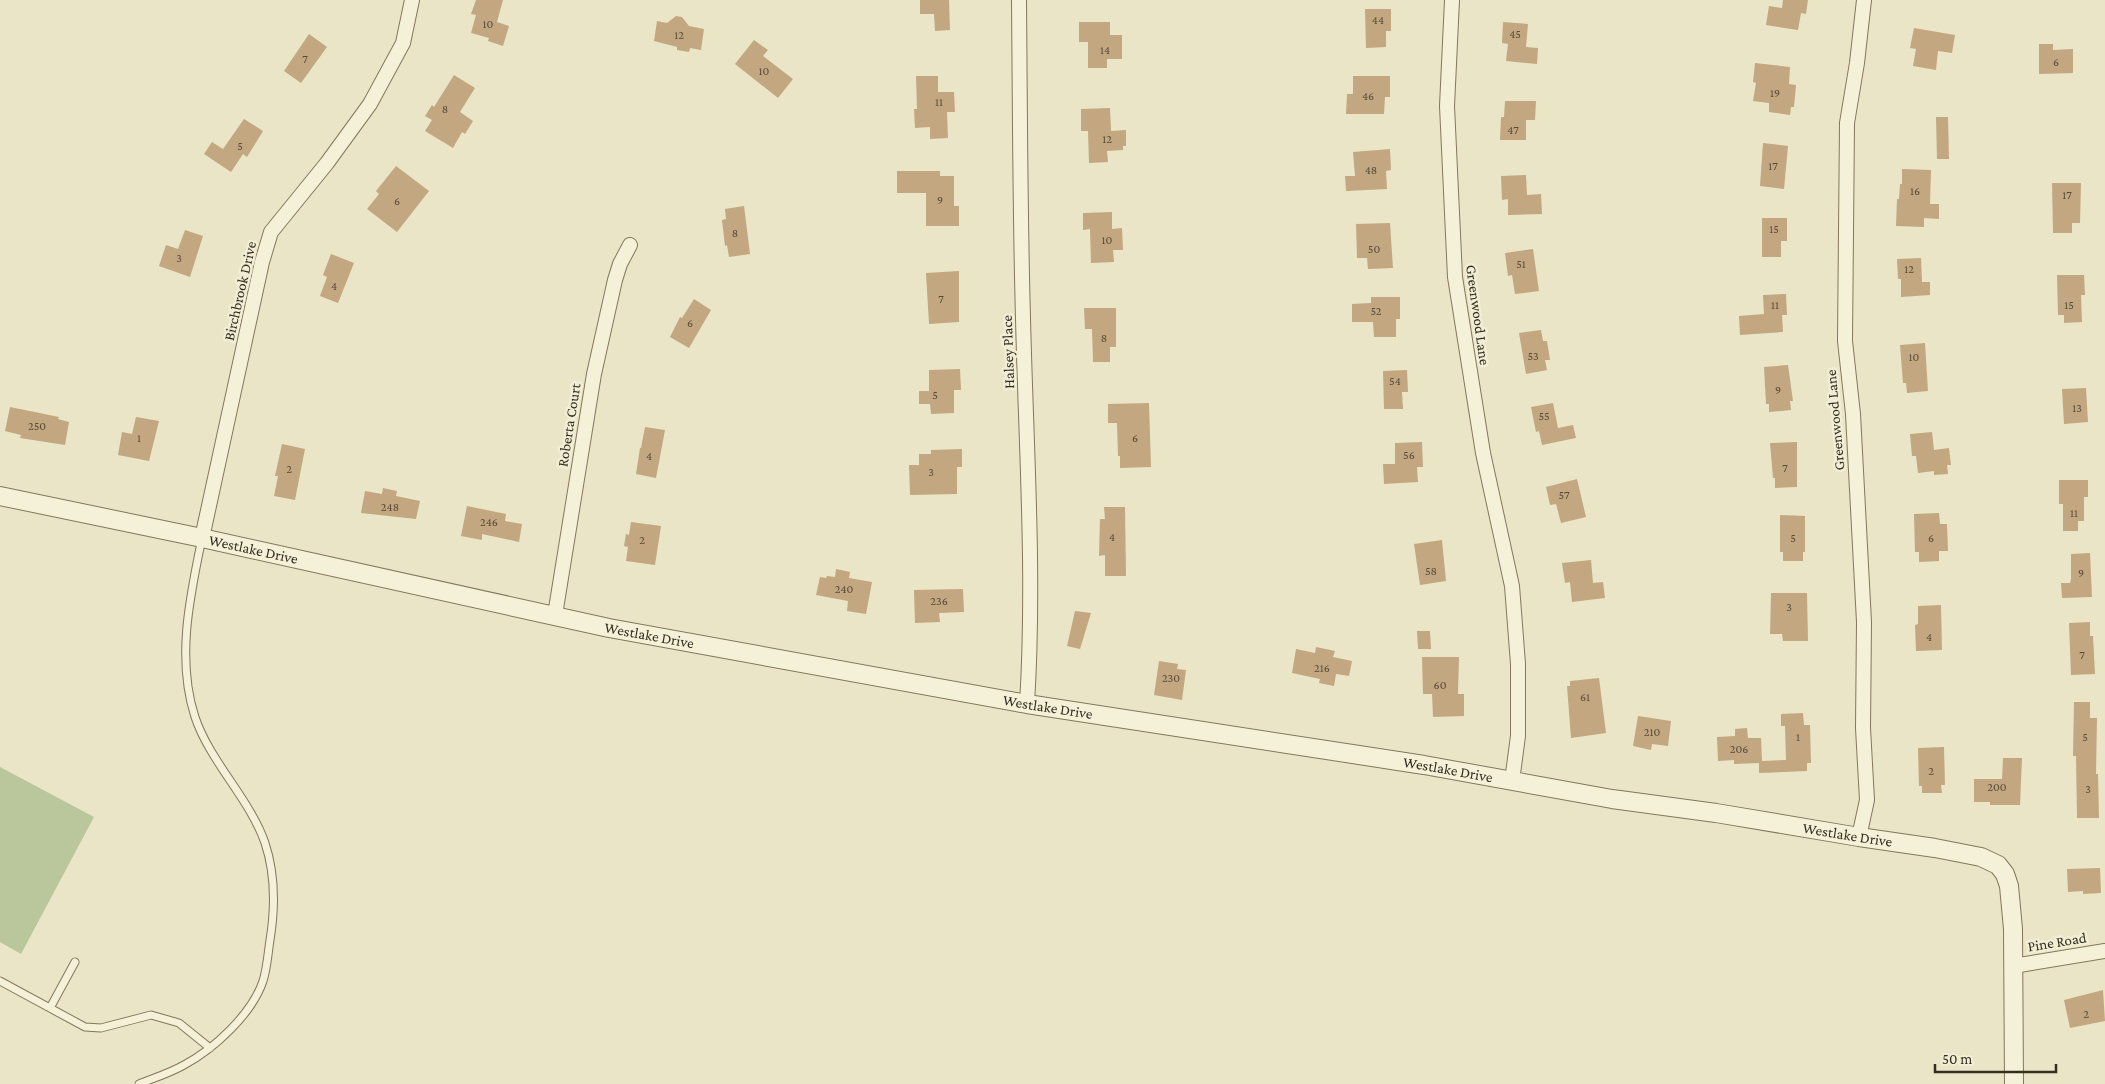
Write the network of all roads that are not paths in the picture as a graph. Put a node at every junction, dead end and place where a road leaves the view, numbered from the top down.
1 (412, 0) edge
2 (1019, 0) edge
3 (1452, 0) edge
4 (1864, 0) edge
5 (630, 245) dead end
6 (0, 496) edge
7 (202, 538) junction
8 (555, 615) junction
9 (1027, 704) junction
10 (1512, 781) junction
11 (1859, 837) junction
12 (2105, 950) edge
13 (74, 962) dead end
14 (2013, 966) junction
15 (0, 981) edge
16 (50, 1008) junction
17 (210, 1048) junction
18 (139, 1084) edge
19 (2014, 1084) edge

1 - 7 street, Birchbrook Drive
2 - 9 street, Halsey Place
3 - 10 street, Greenwood Lane
4 - 11 street, Greenwood Lane
5 - 8 street, Roberta Court
6 - 7 street, Westlake Drive
7 - 8 street, Westlake Drive
7 - 17 lane
8 - 9 street, Westlake Drive
9 - 10 street, Westlake Drive
10 - 11 street, Westlake Drive
11 - 14 street, Westlake Drive
12 - 14 street, Pine Road
13 - 16 lane
14 - 19 street, Westlake Drive
15 - 16 lane
16 - 17 lane
17 - 18 lane

